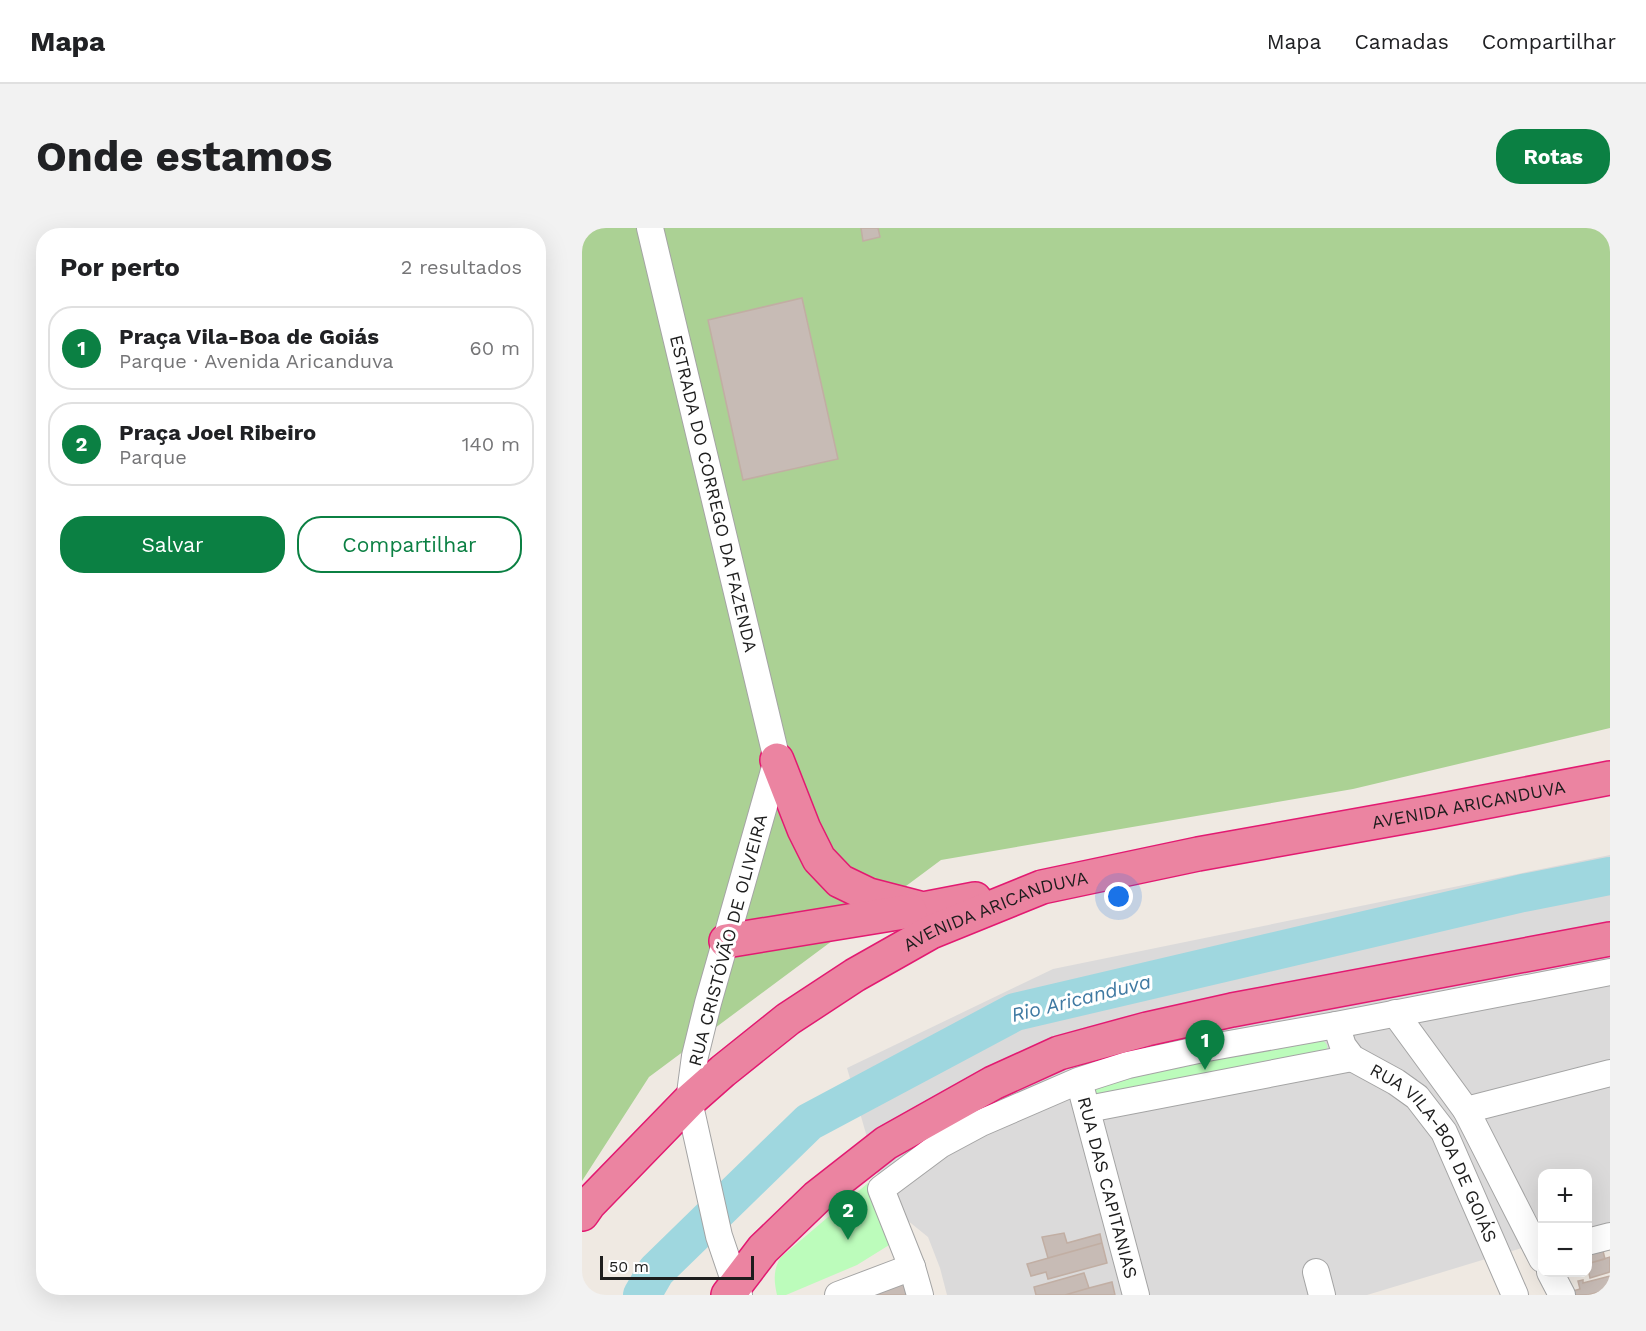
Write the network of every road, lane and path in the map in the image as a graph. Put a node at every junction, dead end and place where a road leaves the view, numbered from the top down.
1 (650, 228) edge
2 (777, 760) junction
3 (1610, 778) edge
4 (1042, 887) junction
5 (923, 909) junction
6 (1610, 939) edge
7 (726, 941) junction
8 (1610, 972) edge
9 (1395, 1013) junction
10 (1336, 1025) junction
11 (1352, 1058) junction
12 (1610, 1073) edge
13 (1078, 1081) junction
14 (1088, 1109) junction
15 (1466, 1110) junction
16 (692, 1116) junction
17 (582, 1214) edge
18 (1610, 1236) edge
19 (1592, 1241) edge
20 (1538, 1251) edge
21 (912, 1267) junction
22 (1553, 1277) edge
23 (734, 1291) edge
24 (838, 1295) edge
25 (920, 1295) edge
26 (1136, 1295) edge
27 (1515, 1295) edge
28 (1562, 1295) edge

1 - 2 street, ESTRADA DO CORREGO DA FAZENDA
2 - 5 highway
2 - 7 street, RUA CRISTÓVÃO DE OLIVEIRA
3 - 4 highway, AVENIDA ARICANDUVA
4 - 5 highway
4 - 16 highway, AVENIDA ARICANDUVA
5 - 7 highway
6 - 23 highway
7 - 16 street, RUA CRISTÓVÃO DE OLIVEIRA
8 - 9 street
9 - 10 street
9 - 15 street, RUA VILA-BOA DE GOIÁS
10 - 11 street, RUA VILA-BOA DE GOIÁS
10 - 13 street
11 - 14 street
11 - 27 street, RUA VILA-BOA DE GOIÁS
12 - 15 street
13 - 14 street, RUA DAS CAPITANIAS
13 - 21 street
14 - 26 street, RUA DAS CAPITANIAS
15 - 20 street, RUA VILA-BOA DE GOIÁS
16 - 17 highway, AVENIDA ARICANDUVA
16 - 23 street, RUA CRISTÓVÃO DE OLIVEIRA
18 - 19 street
21 - 24 street
21 - 25 street
22 - 28 street

